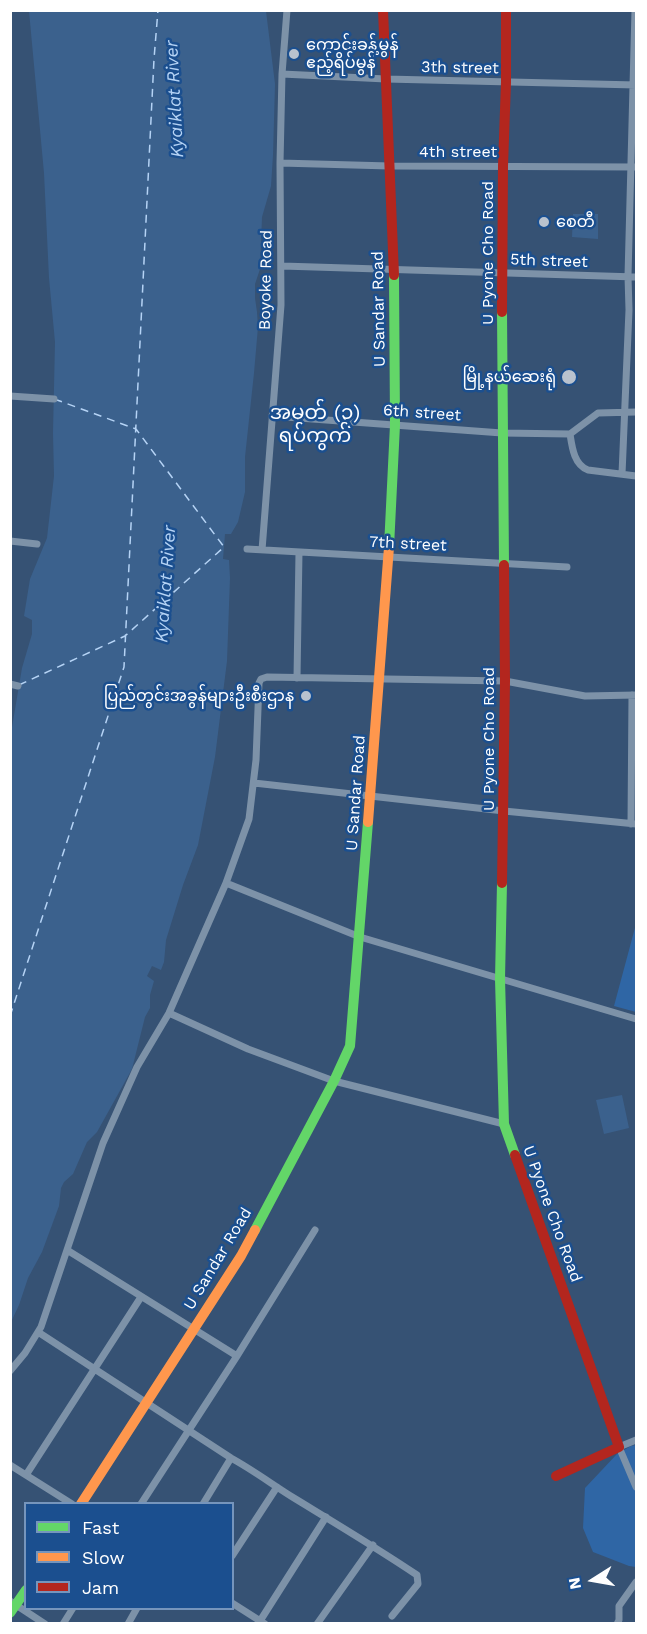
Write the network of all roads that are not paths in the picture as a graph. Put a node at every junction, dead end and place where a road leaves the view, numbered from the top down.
1 (287, 10) edge
2 (383, 10) edge
3 (506, 10) edge
4 (635, 10) edge
5 (282, 74) junction
6 (386, 79) junction
7 (507, 82) junction
8 (634, 85) edge
9 (280, 163) junction
10 (390, 166) junction
11 (503, 166) junction
12 (634, 167) edge
13 (282, 266) junction
14 (394, 270) junction
15 (504, 273) junction
16 (632, 277) edge
17 (10, 396) edge
18 (54, 399) dead end
19 (625, 411) junction
20 (636, 412) edge
21 (272, 416) junction
22 (395, 425) junction
23 (502, 433) junction
24 (570, 434) junction
25 (622, 474) junction
26 (636, 476) edge
27 (10, 541) edge
28 (37, 544) dead end
29 (247, 549) dead end
30 (262, 550) junction
31 (299, 552) junction
32 (388, 557) junction
33 (503, 563) junction
34 (567, 567) dead end
35 (297, 678) junction
36 (379, 679) junction
37 (505, 681) junction
38 (634, 695) edge
39 (254, 783) junction
40 (370, 795) junction
41 (504, 811) junction
42 (634, 824) edge
43 (226, 883) junction
44 (360, 937) junction
45 (500, 979) junction
46 (169, 1013) junction
47 (636, 1018) edge
48 (334, 1082) junction
49 (504, 1124) junction
50 (315, 1230) dead end
51 (67, 1250) junction
52 (141, 1297) junction
53 (194, 1328) junction
54 (39, 1332) junction
55 (237, 1356) junction
56 (96, 1368) junction
57 (10, 1371) edge
58 (147, 1401) junction
59 (188, 1429) junction
60 (636, 1440) edge
61 (619, 1447) junction
62 (231, 1458) junction
63 (10, 1465) edge
64 (26, 1475) junction
65 (556, 1476) dead end
66 (277, 1487) junction
67 (636, 1487) edge
68 (70, 1502) edge
69 (82, 1502) edge
70 (142, 1502) edge
71 (204, 1502) edge
72 (326, 1517) junction
73 (373, 1545) junction
74 (234, 1553) edge
75 (636, 1582) edge
76 (24, 1592) edge
77 (234, 1604) edge
78 (12, 1606) edge
79 (72, 1610) edge
80 (136, 1610) edge
81 (392, 1616) dead end
82 (263, 1622) edge
83 (45, 1623) edge
84 (63, 1623) edge
85 (128, 1623) edge
86 (317, 1623) edge
87 (617, 1623) edge

1 - 5 street, Boyoke Road
2 - 6 main road, U Sandar Road
3 - 7 main road, U Pyone Cho Road
4 - 8 street
5 - 6 street, 3th street
5 - 9 street, Boyoke Road
6 - 7 street, 3th street
6 - 10 main road, U Sandar Road
7 - 8 street, 3th street
7 - 11 main road, U Pyone Cho Road
8 - 12 street
9 - 10 street, 4th street
9 - 13 street, Boyoke Road
10 - 11 street, 4th street
10 - 14 main road, U Sandar Road
11 - 12 street, 4th street
11 - 15 main road, U Pyone Cho Road
12 - 16 street
13 - 14 street, 5th street
13 - 21 street, Boyoke Road
14 - 15 street, 5th street
14 - 22 main road, U Sandar Road
15 - 16 street, 5th street
15 - 23 main road, U Pyone Cho Road
16 - 19 street
17 - 18 street
19 - 20 street
19 - 24 street
19 - 25 street
21 - 22 street, 6th street
21 - 30 street, Boyoke Road
22 - 23 street, 6th street
22 - 32 main road, U Sandar Road
23 - 24 street, 6th street
23 - 33 main road, U Pyone Cho Road
24 - 25 street
25 - 26 street
27 - 28 street
29 - 30 street, 7th street
30 - 31 street, 7th street
31 - 32 street, 7th street
31 - 35 street
32 - 33 street, 7th street
32 - 36 main road, U Sandar Road
33 - 34 street, 7th street
33 - 37 main road, U Pyone Cho Road
35 - 36 street
35 - 39 street
36 - 37 street
36 - 40 main road, U Sandar Road
37 - 38 street
37 - 41 main road, U Pyone Cho Road
38 - 42 street
39 - 40 street
39 - 43 street
40 - 41 street
40 - 44 main road, U Sandar Road
41 - 42 street
41 - 45 main road, U Pyone Cho Road
43 - 44 street
43 - 46 street
44 - 45 street
44 - 48 main road, U Sandar Road
45 - 47 street
45 - 49 main road, U Pyone Cho Road
46 - 48 street
46 - 51 street
48 - 49 street
48 - 53 main road, U Sandar Road
49 - 61 main road, U Pyone Cho Road
50 - 55 street
51 - 52 street
51 - 54 street
52 - 53 street
52 - 56 street
53 - 55 street
53 - 58 main road, U Sandar Road
54 - 56 street
54 - 57 street
55 - 59 street
56 - 58 street
56 - 64 street
58 - 59 street
58 - 69 main road, U Sandar Road
59 - 62 street
59 - 70 street
60 - 61 street
61 - 65 main road
61 - 67 street
62 - 66 street
62 - 71 street
63 - 64 street
64 - 68 street
66 - 72 street
66 - 74 street
72 - 73 street
72 - 82 street
73 - 81 street
73 - 86 street
75 - 87 street
76 - 78 main road
77 - 82 street
78 - 83 street
79 - 84 street
80 - 85 street

